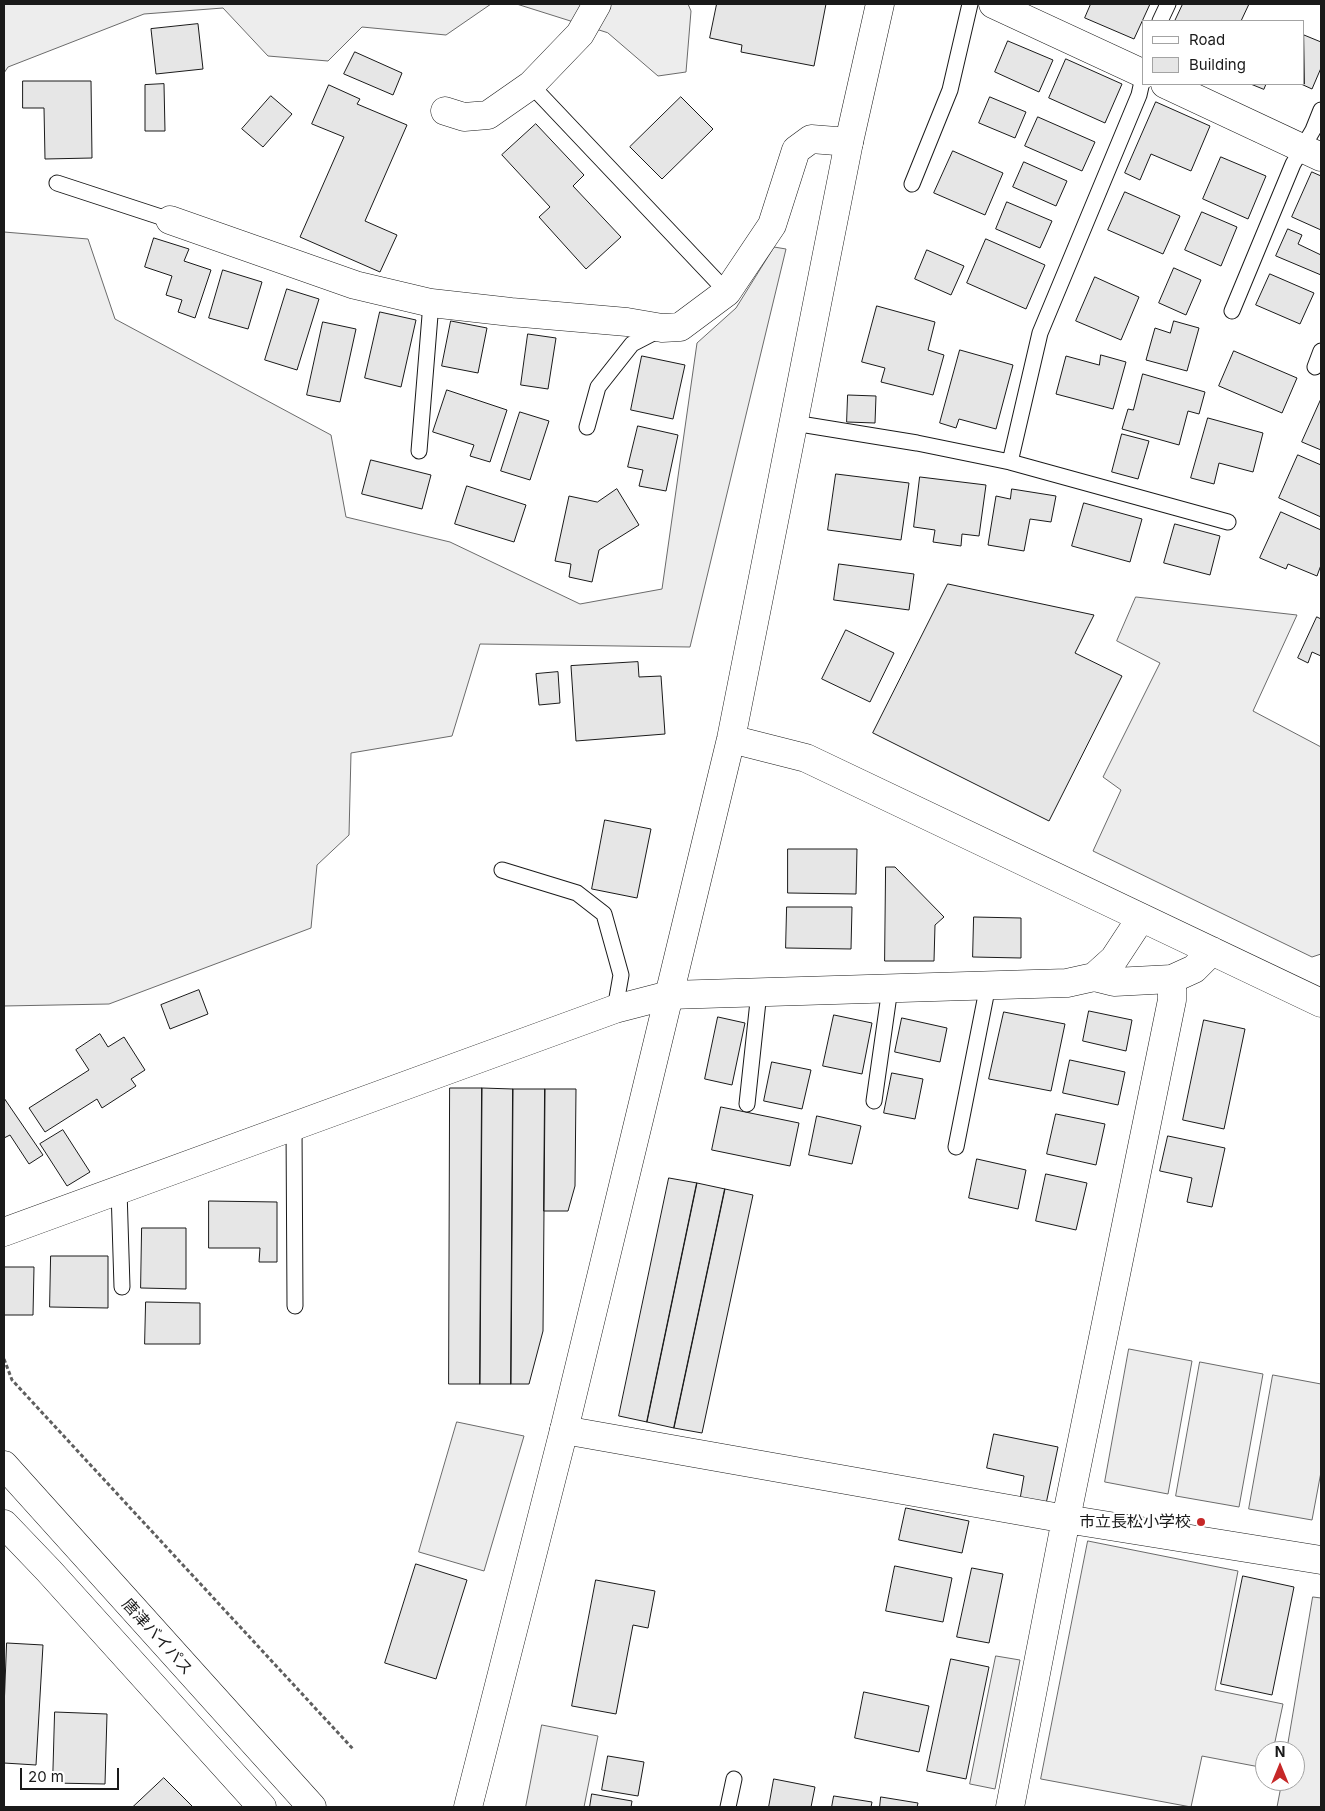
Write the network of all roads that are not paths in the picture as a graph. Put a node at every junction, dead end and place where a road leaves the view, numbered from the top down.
1 (597, 4) edge
2 (880, 4) edge
3 (970, 4) edge
4 (993, 4) edge
5 (1168, 4) edge
6 (1160, 20) edge
7 (1142, 73) edge
8 (1142, 82) edge
9 (531, 85) junction
10 (1167, 85) edge
11 (445, 110) dead end
12 (1321, 110) edge
13 (849, 142) junction
14 (1312, 152) edge
15 (57, 183) dead end
16 (912, 184) dead end
17 (170, 220) joint
18 (727, 292) junction
19 (430, 303) junction
20 (1232, 311) dead end
21 (662, 328) junction
22 (1321, 351) edge
23 (1315, 367) dead end
24 (794, 423) junction
25 (587, 427) dead end
26 (420, 451) dead end
27 (1010, 462) junction
28 (1228, 522) dead end
29 (731, 739) junction
30 (502, 870) dead end
31 (1141, 918) junction
32 (1212, 951) junction
33 (1094, 976) junction
34 (1172, 979) junction
35 (988, 985) junction
36 (890, 988) junction
37 (759, 992) junction
38 (669, 995) junction
39 (1320, 1000) edge
40 (616, 1009) junction
41 (874, 1100) dead end
42 (747, 1104) dead end
43 (294, 1126) junction
44 (956, 1147) dead end
45 (119, 1190) junction
46 (4, 1232) edge
47 (122, 1287) dead end
48 (295, 1306) dead end
49 (564, 1430) junction
50 (4, 1465) edge
51 (1066, 1519) junction
52 (4, 1524) edge
53 (1321, 1560) edge
54 (734, 1779) dead end
55 (262, 1807) edge
56 (312, 1807) edge
57 (468, 1807) edge
58 (728, 1807) edge
59 (1010, 1807) edge

1 - 9 main road
2 - 13 main road
3 - 16 lane
4 - 7 main road
5 - 6 lane
8 - 27 lane
9 - 11 main road
9 - 18 lane
10 - 14 main road
12 - 14 lane
13 - 18 main road
13 - 24 main road
14 - 20 lane
15 - 17 lane
17 - 19 main road
18 - 21 main road
19 - 21 main road
19 - 26 lane
21 - 25 lane
22 - 23 lane
24 - 27 lane
24 - 29 main road
27 - 28 lane
29 - 31 main road
29 - 38 main road
30 - 40 lane
31 - 32 main road
31 - 33 main road
32 - 34 main road
32 - 39 main road
33 - 34 main road
33 - 35 main road
34 - 51 main road
35 - 36 main road
35 - 44 lane
36 - 37 main road
36 - 41 lane
37 - 38 main road
37 - 42 lane
38 - 40 main road
38 - 49 main road
40 - 43 main road
43 - 45 main road
43 - 48 lane
45 - 46 main road
45 - 47 lane
49 - 51 main road
49 - 57 main road
50 - 56 main road, 唐津バイパス
51 - 53 main road
51 - 59 main road
52 - 55 main road
54 - 58 lane

